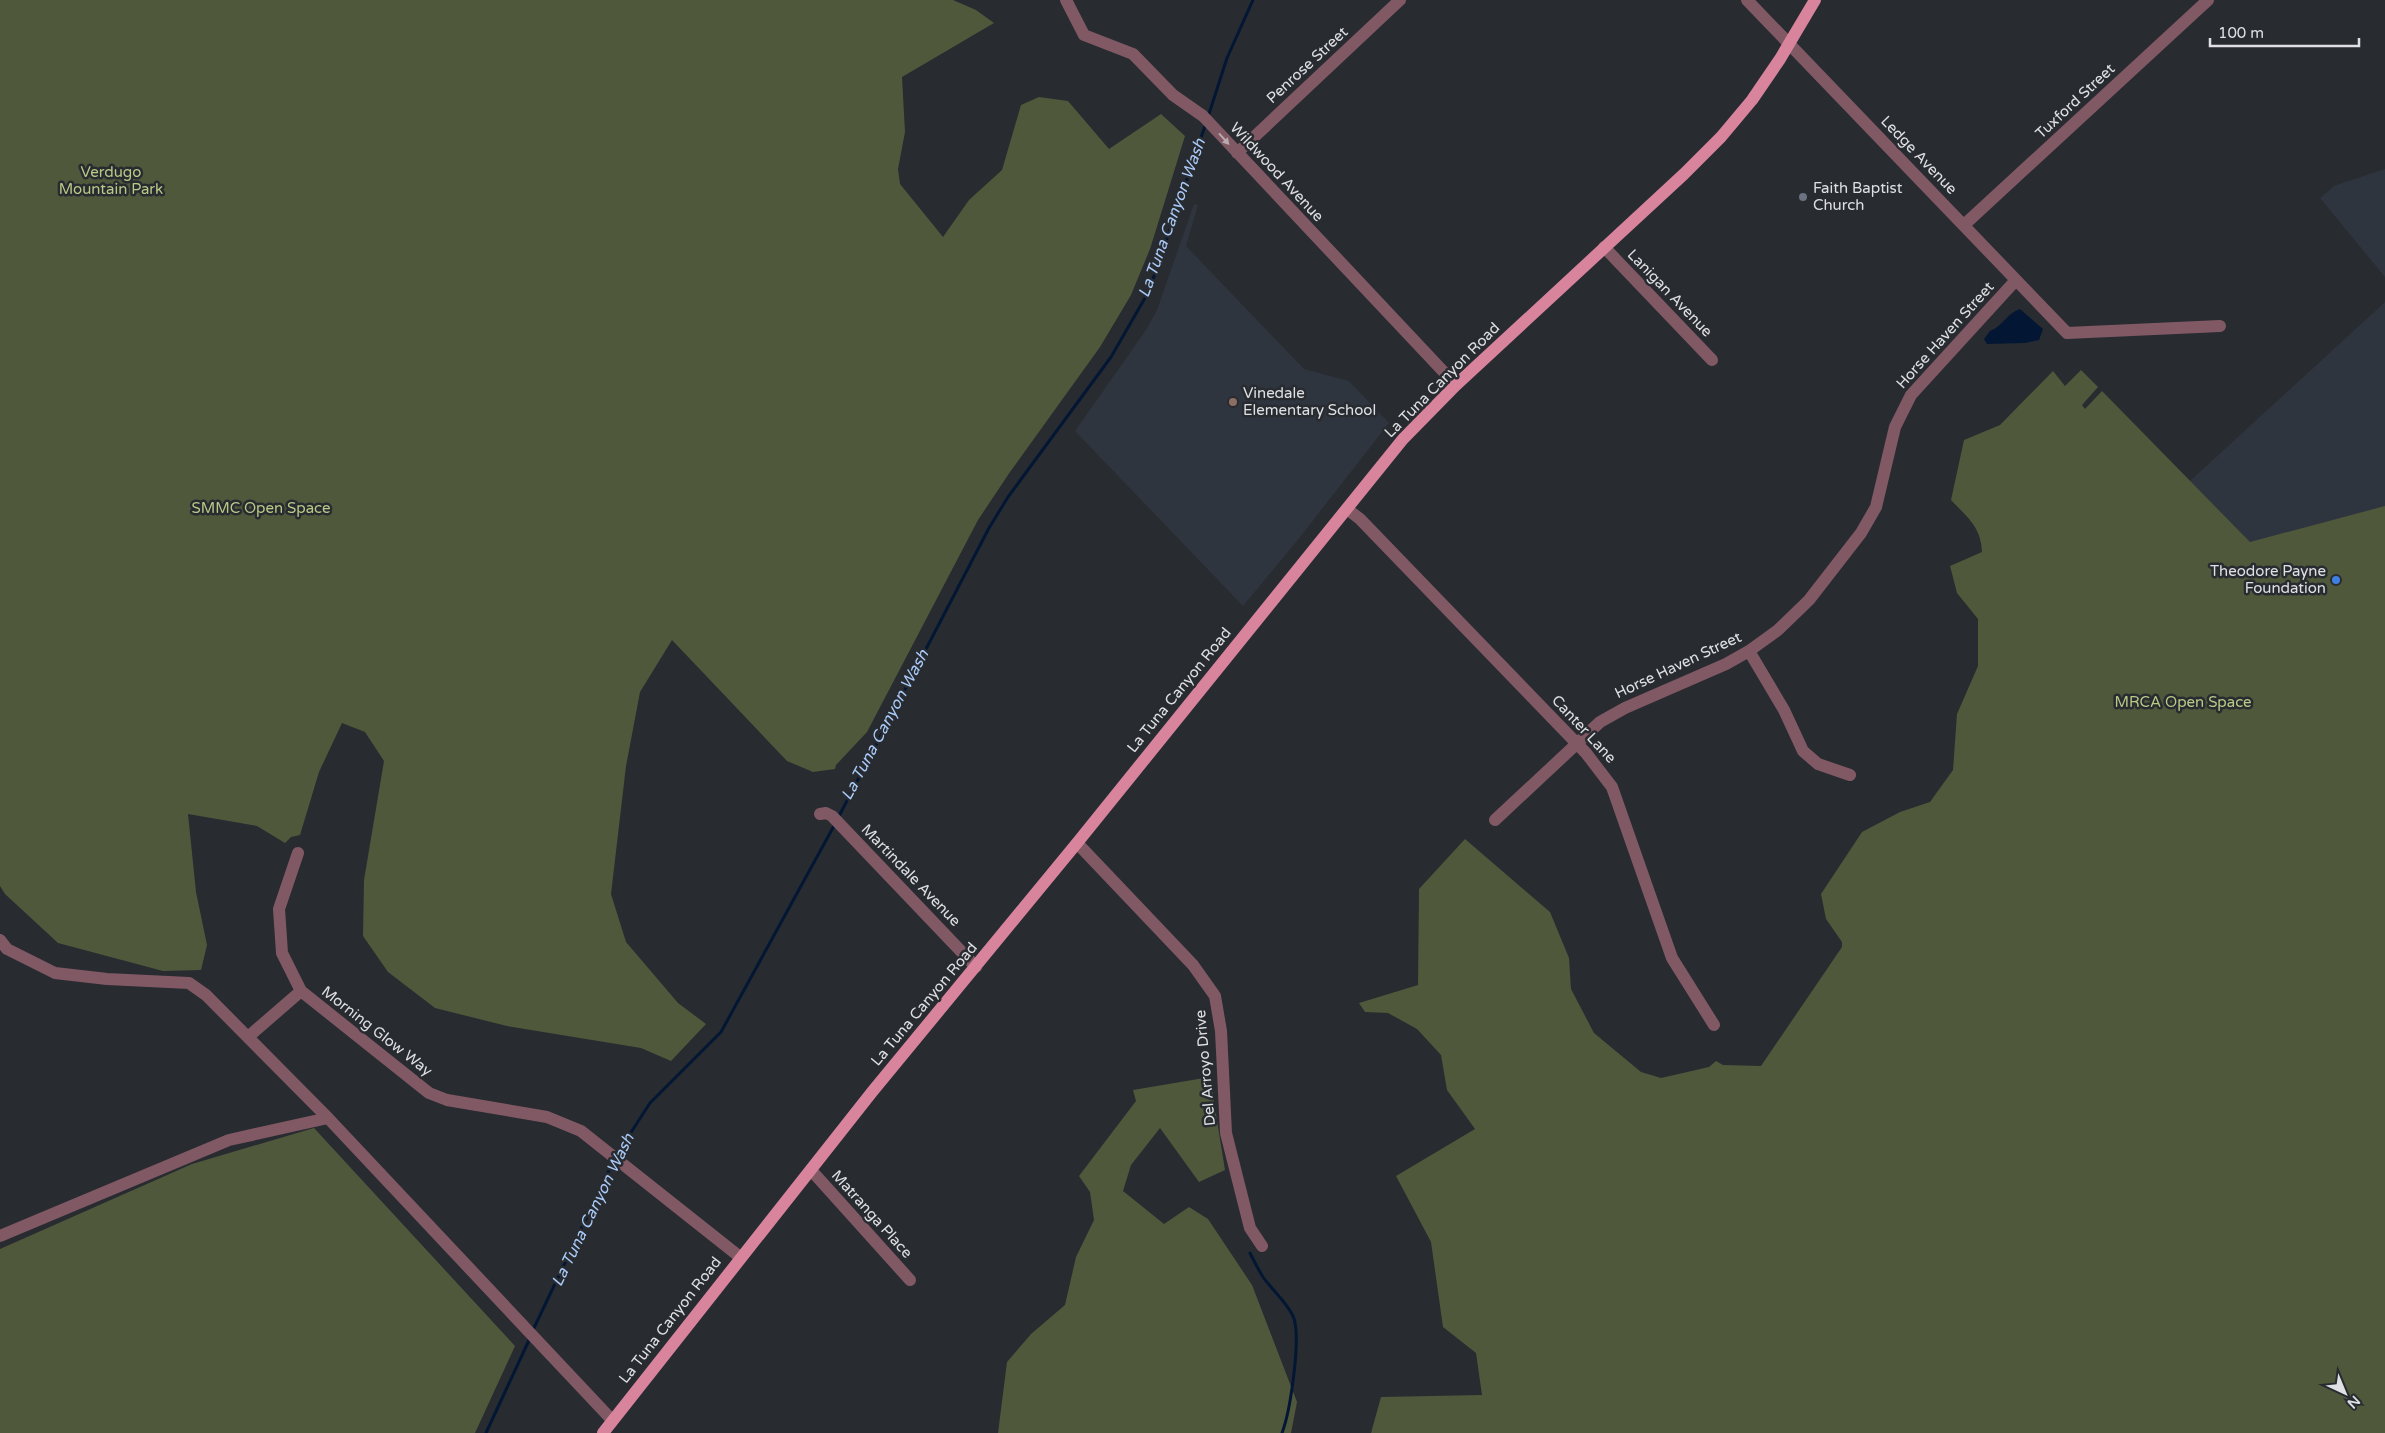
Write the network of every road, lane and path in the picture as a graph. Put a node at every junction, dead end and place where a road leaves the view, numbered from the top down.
1 (1066, 0) edge
2 (1400, 0) edge
3 (1748, 0) edge
4 (1815, 0) edge
5 (2208, 0) edge
6 (1790, 44) junction
7 (1237, 153) junction
8 (1964, 225) junction
9 (1604, 247) junction
10 (2016, 280) junction
11 (2220, 326) dead end
12 (1712, 360) dead end
13 (1456, 385) junction
14 (1347, 509) junction
15 (1749, 651) junction
16 (1576, 743) junction
17 (1850, 775) dead end
18 (831, 818) dead end
19 (1495, 820) dead end
20 (1078, 843) junction
21 (298, 853) dead end
22 (0, 940) edge
23 (976, 967) junction
24 (301, 991) junction
25 (1714, 1025) dead end
26 (248, 1036) junction
27 (328, 1118) junction
28 (810, 1170) junction
29 (0, 1236) edge
30 (1262, 1246) dead end
31 (740, 1257) junction
32 (910, 1280) dead end
33 (612, 1420) junction
34 (603, 1433) edge

1 -> 7 street, Wildwood Avenue
2 - 7 street, Penrose Street
3 - 6 street, Ledge Avenue
4 - 6 main road, La Tuna Canyon Road
5 - 8 street, Tuxford Street
6 - 8 street, Ledge Avenue
6 - 9 main road, La Tuna Canyon Road
7 - 13 street, Wildwood Avenue
8 - 10 street, Ledge Avenue
9 - 12 street, Lanigan Avenue
9 - 13 main road, La Tuna Canyon Road
10 - 11 street, Ledge Avenue
10 - 15 street, Horse Haven Street
13 - 14 main road, La Tuna Canyon Road
14 - 16 street, Canter Lane
14 - 20 main road, La Tuna Canyon Road
15 - 16 street, Horse Haven Street
15 - 17 street
16 - 19 street, Horse Haven Street
16 - 25 street, Canter Lane
18 - 23 street, Martindale Avenue
20 - 23 main road, La Tuna Canyon Road
20 - 30 street, Del Arroyo Drive
21 - 24 street, Morning Glow Way
22 - 26 street
23 - 28 main road, La Tuna Canyon Road
24 - 26 street
24 - 31 street, Morning Glow Way
26 - 27 street
27 - 29 street
27 - 33 street
28 - 31 main road, La Tuna Canyon Road
28 - 32 street, Matranga Place
31 - 33 main road, La Tuna Canyon Road
33 - 34 main road, La Tuna Canyon Road

